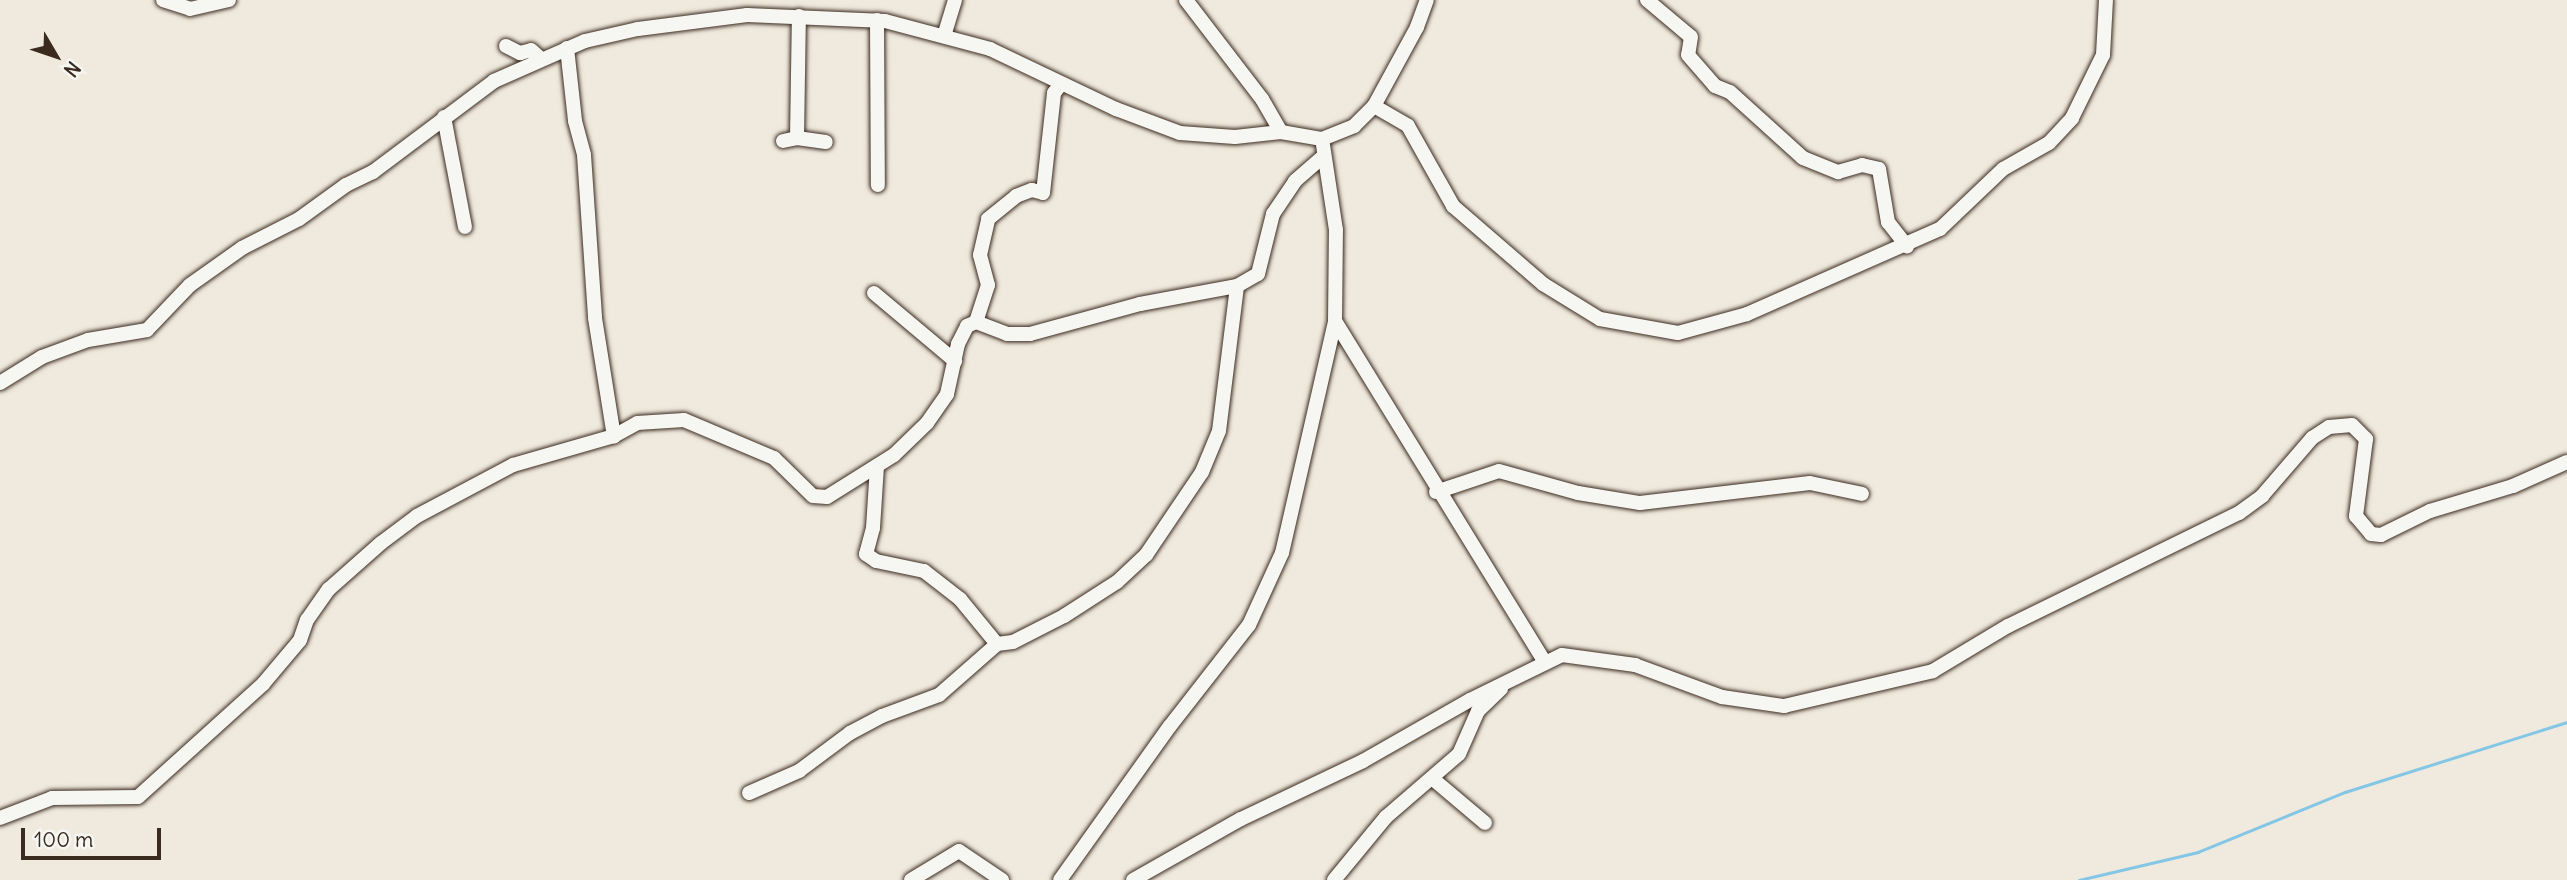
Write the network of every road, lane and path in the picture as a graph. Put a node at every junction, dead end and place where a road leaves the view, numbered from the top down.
1 (163, 0) edge
2 (229, 0) edge
3 (805, 0) edge
4 (955, 0) edge
5 (1186, 0) edge
6 (1427, 0) edge
7 (1647, 0) edge
8 (2106, 0) edge
9 (183, 4) edge
10 (803, 17) junction
11 (877, 20) junction
12 (944, 36) junction
13 (506, 46) dead end
14 (567, 48) junction
15 (540, 58) junction
16 (1061, 84) junction
17 (1374, 106) junction
18 (444, 117) junction
19 (1281, 132) junction
20 (1322, 139) junction
21 (826, 142) dead end
22 (1324, 156) junction
23 (878, 185) dead end
24 (465, 227) dead end
25 (1907, 246) junction
26 (1237, 286) junction
27 (874, 293) dead end
28 (1335, 321) junction
29 (976, 322) junction
30 (955, 361) junction
31 (0, 383) edge
32 (614, 436) junction
33 (2567, 462) edge
34 (877, 466) junction
35 (1436, 492) junction
36 (1862, 494) dead end
37 (997, 644) junction
38 (1540, 663) junction
39 (1433, 779) junction
40 (749, 793) dead end
41 (0, 818) edge
42 (1485, 823) dead end
43 (911, 880) edge
44 (1002, 880) edge
45 (1060, 880) edge
46 (1133, 880) edge
47 (1334, 880) edge

1 - 9 street
2 - 9 street
3 - 10 street
4 - 12 street
5 - 19 street
6 - 17 street
7 - 25 street
8 - 25 street
10 - 11 street
10 - 14 street
10 - 21 street
11 - 12 street
11 - 23 street
12 - 16 street
13 - 15 street
14 - 15 street
14 - 32 street
15 - 18 street
16 - 19 street
16 - 29 street
17 - 20 street
17 - 25 street
18 - 24 street
18 - 31 street
19 - 20 street
20 - 22 street
22 - 26 street
22 - 28 street
26 - 29 street
26 - 37 street
27 - 30 street
28 - 35 street
28 - 45 street
29 - 30 street
30 - 34 street
32 - 34 street
32 - 41 street
33 - 38 street
34 - 37 street
35 - 36 street
35 - 38 street
37 - 40 street
38 - 39 street
38 - 46 street
39 - 42 street
39 - 47 street
43 - 44 street

